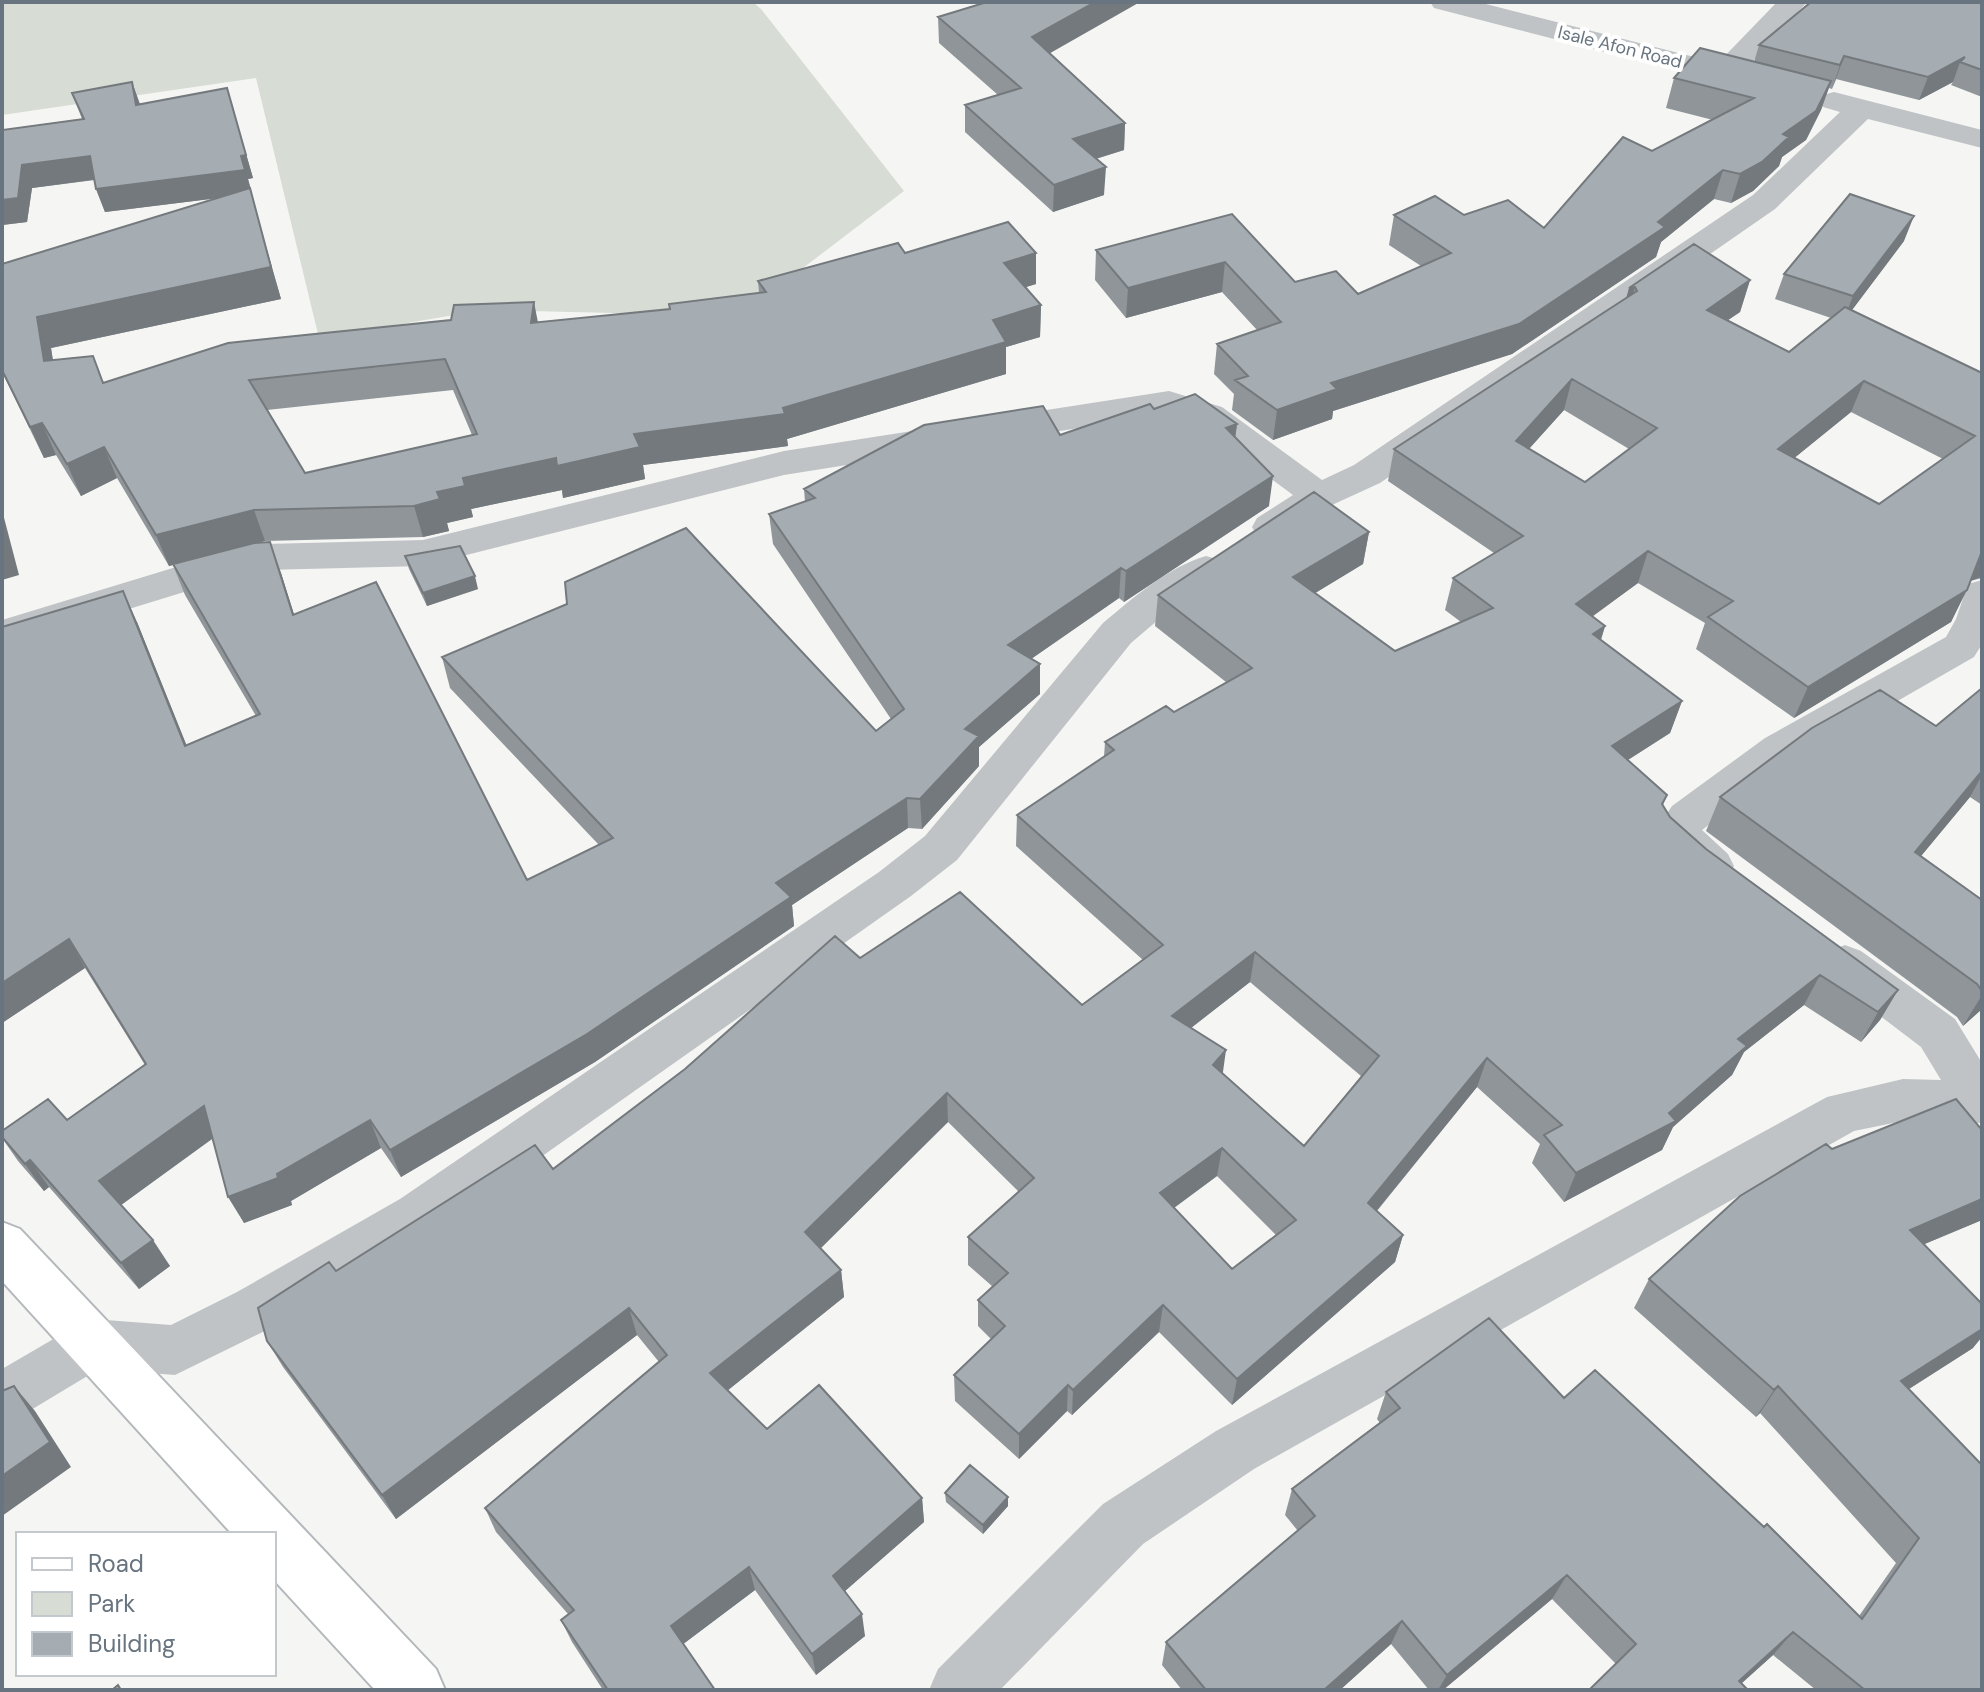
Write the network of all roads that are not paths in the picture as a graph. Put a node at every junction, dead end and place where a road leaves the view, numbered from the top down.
1 (1444, 2) edge
2 (1793, 2) edge
3 (1725, 74) junction
4 (1771, 85) edge
5 (1801, 93) edge
6 (1862, 108) junction
7 (1982, 139) edge
8 (1319, 496) junction
9 (1982, 594) edge
10 (2, 634) edge
11 (1748, 892) edge
12 (1811, 938) edge
13 (1981, 1102) edge
14 (2, 1245) edge
15 (93, 1344) junction
16 (2, 1398) edge
17 (268, 1532) edge
18 (276, 1541) edge
19 (415, 1690) edge
20 (959, 1690) edge

1 - 3 street, Isale Afon Road
2 - 3 street
3 - 4 street, Isale Afon Road
5 - 6 street
6 - 7 street
6 - 8 street
8 - 10 street
8 - 15 street
9 - 11 street
12 - 13 street
13 - 20 street
14 - 15 main road
15 - 16 street
15 - 17 main road
18 - 19 main road

